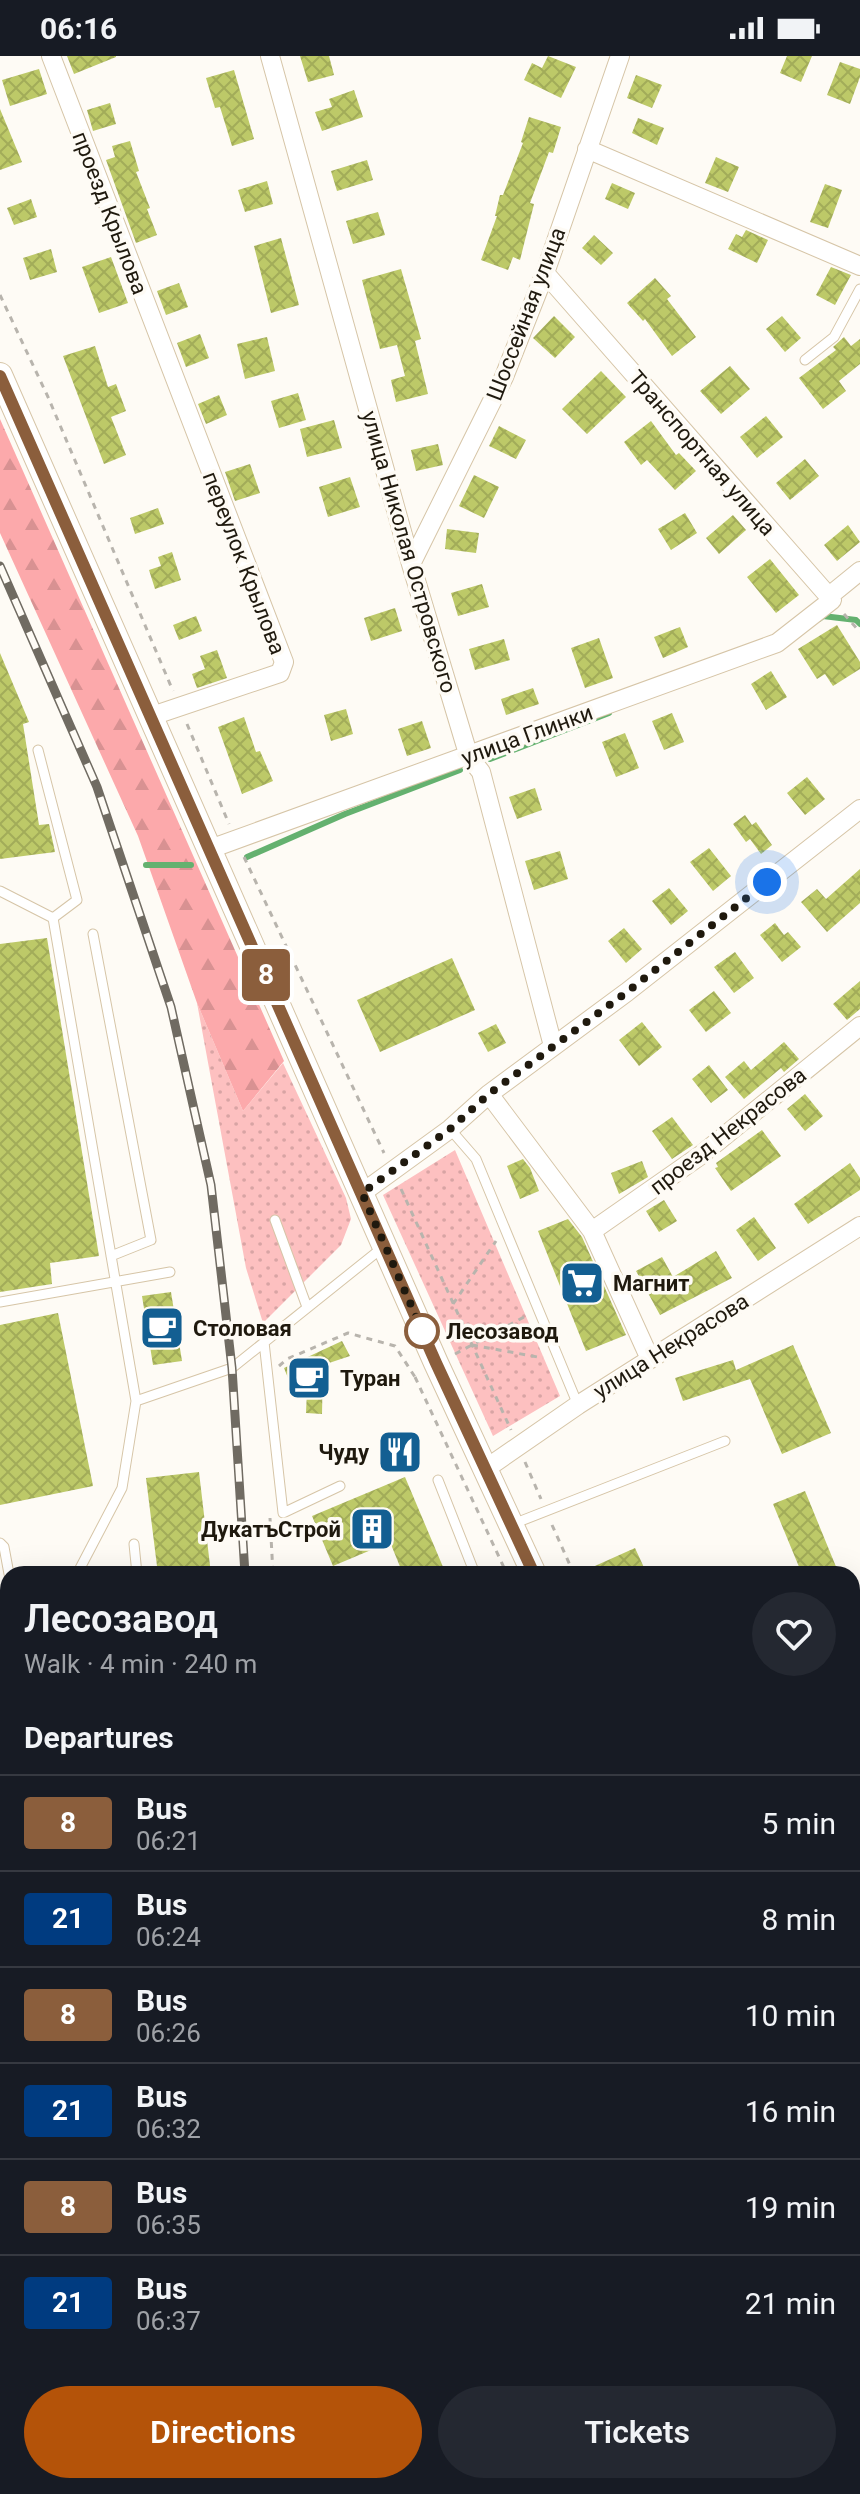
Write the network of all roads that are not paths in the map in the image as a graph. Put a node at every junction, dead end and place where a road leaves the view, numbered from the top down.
1 (51, 56) edge
2 (270, 56) edge
3 (620, 56) edge
4 (587, 149) junction
5 (860, 266) edge
6 (545, 273) junction
7 (860, 289) edge
8 (805, 360) dead end
9 (170, 371) joint
10 (0, 375) edge
11 (411, 564) junction
12 (860, 571) edge
13 (830, 598) junction
14 (152, 716) junction
15 (38, 750) dead end
16 (469, 757) junction
17 (860, 809) edge
18 (210, 849) junction
19 (0, 891) edge
20 (53, 918) junction
21 (93, 934) dead end
22 (860, 1026) edge
23 (553, 1046) junction
24 (489, 1094) junction
25 (450, 1129) junction
26 (362, 1193) junction
27 (275, 1220) dead end
28 (860, 1226) edge
29 (592, 1231) junction
30 (384, 1246) junction
31 (111, 1256) junction
32 (170, 1272) dead end
33 (115, 1283) junction
34 (0, 1302) edge
35 (307, 1307) junction
36 (264, 1342) junction
37 (650, 1359) junction
38 (136, 1401) junction
39 (578, 1405) junction
40 (725, 1441) dead end
41 (484, 1470) junction
42 (438, 1480) dead end
43 (340, 1486) dead end
44 (510, 1525) junction
45 (0, 1543) edge
46 (134, 1544) dead end
47 (8, 1566) edge
48 (81, 1566) edge
49 (136, 1566) edge
50 (472, 1566) edge
51 (530, 1566) edge

1 - 9 street, проезд Крылова
2 - 11 street, улица Николая Островского
3 - 4 street, Шоссейная улица
4 - 5 street
4 - 6 street, Шоссейная улица
6 - 11 street, Шоссейная улица
6 - 13 street, Транспортная улица
7 - 8 lane
9 - 14 street, переулок Крылова
10 - 14 main road
11 - 16 street, улица Николая Островского
12 - 13 street, улица Глинки
13 - 16 street, улица Глинки
14 - 18 main road
15 - 20 lane
16 - 18 street, улица Глинки
16 - 23 street, улица Николая Островского
17 - 23 street
18 - 26 main road
19 - 20 lane
20 - 31 lane
21 - 31 lane
22 - 29 street, проезд Некрасова
23 - 24 street
24 - 25 street
24 - 29 street
25 - 26 street
25 - 39 lane
26 - 30 main road
27 - 35 lane
28 - 37 street, улица Некрасова
29 - 37 street
30 - 35 lane
30 - 41 main road
31 - 33 lane
32 - 33 lane
33 - 34 lane
33 - 38 lane
35 - 36 lane
36 - 38 lane
36 - 43 lane
37 - 39 street, улица Некрасова
38 - 48 lane
39 - 41 street, улица Некрасова
40 - 44 lane
41 - 44 main road
42 - 50 lane
44 - 51 main road
45 - 47 lane
46 - 49 lane

